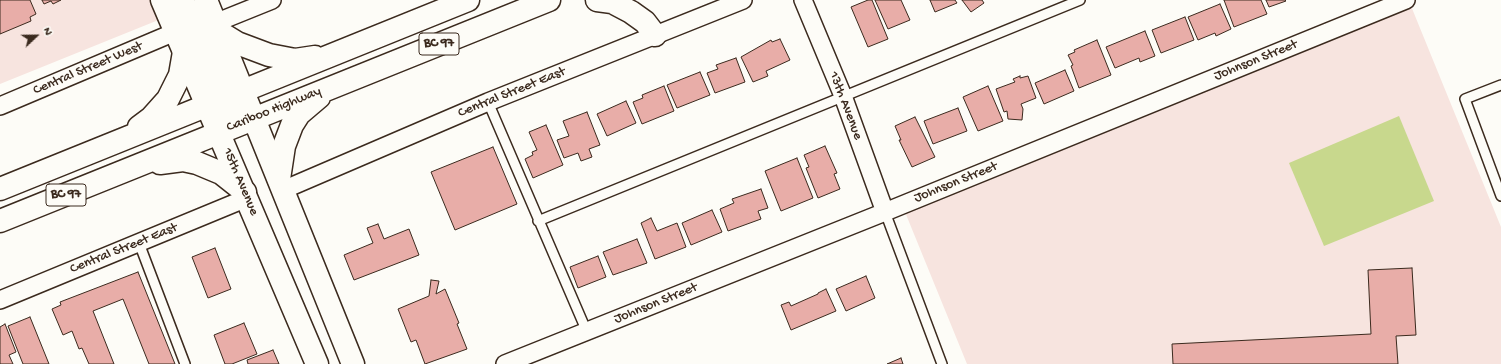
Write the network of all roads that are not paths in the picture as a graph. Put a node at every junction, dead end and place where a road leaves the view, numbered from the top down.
1 (162, 0) edge
2 (182, 0) edge
3 (206, 0) edge
4 (272, 0) edge
5 (468, 0) edge
6 (549, 0) edge
7 (597, 0) edge
8 (743, 0) edge
9 (803, 0) edge
10 (1080, 0) edge
11 (1406, 0) edge
12 (193, 19) junction
13 (217, 28) junction
14 (176, 32) junction
15 (655, 35) junction
16 (184, 52) junction
17 (336, 54) junction
18 (1501, 84) edge
19 (329, 88) junction
20 (843, 96) junction
21 (225, 99) junction
22 (488, 102) junction
23 (0, 106) edge
24 (253, 119) junction
25 (219, 133) junction
26 (119, 141) junction
27 (131, 168) junction
28 (281, 184) junction
29 (5, 185) edge
30 (246, 195) junction
31 (1501, 196) edge
32 (885, 212) junction
33 (0, 221) edge
34 (538, 221) junction
35 (139, 243) junction
36 (0, 300) edge
37 (587, 332) junction
38 (185, 364) edge
39 (318, 364) edge
40 (353, 364) edge
41 (505, 364) edge
42 (942, 364) edge

1 - 14 main road, 15th Avenue
2 - 12 main road
3 - 13 main road, 15th Avenue
4 - 13 street
5 - 17 main road, Cariboo Highway / BC 97
6 - 19 main road, Cariboo Highway / BC 97
7 - 15 main road
8 - 15 street, Central Street East
9 - 20 street, 13th Avenue
10 - 20 lane
11 - 32 street, Johnson Street
12 - 13 main road
12 - 21 main road
13 - 17 main road
13 - 21 main road, 15th Avenue
14 - 16 main road, 15th Avenue
14 - 23 street, Central Street West
15 - 22 street, Central Street East
16 - 21 main road, 15th Avenue
16 - 26 main road
17 - 21 main road, Cariboo Highway / BC 97
18 - 31 lane
19 - 24 main road, Cariboo Highway / BC 97
19 - 28 main road
20 - 32 street, 13th Avenue
20 - 34 lane
21 - 24 main road, 15th Avenue
21 - 25 main road, 15th Avenue
21 - 26 main road, Cariboo Highway / BC 97
22 - 28 street, Central Street East
22 - 34 lane
24 - 25 main road, Cariboo Highway / BC 97
24 - 28 main road, 15th Avenue
25 - 27 main road, Cariboo Highway / BC 97
25 - 30 main road, 15th Avenue
26 - 29 main road, Cariboo Highway / BC 97
27 - 30 main road
27 - 33 main road, Cariboo Highway / BC 97
28 - 40 main road, 15th Avenue
30 - 35 street, Central Street East
30 - 39 main road, 15th Avenue
32 - 37 street, Johnson Street
32 - 42 lane
34 - 37 lane
35 - 36 street, Central Street East
35 - 38 lane
37 - 41 street, Johnson Street

